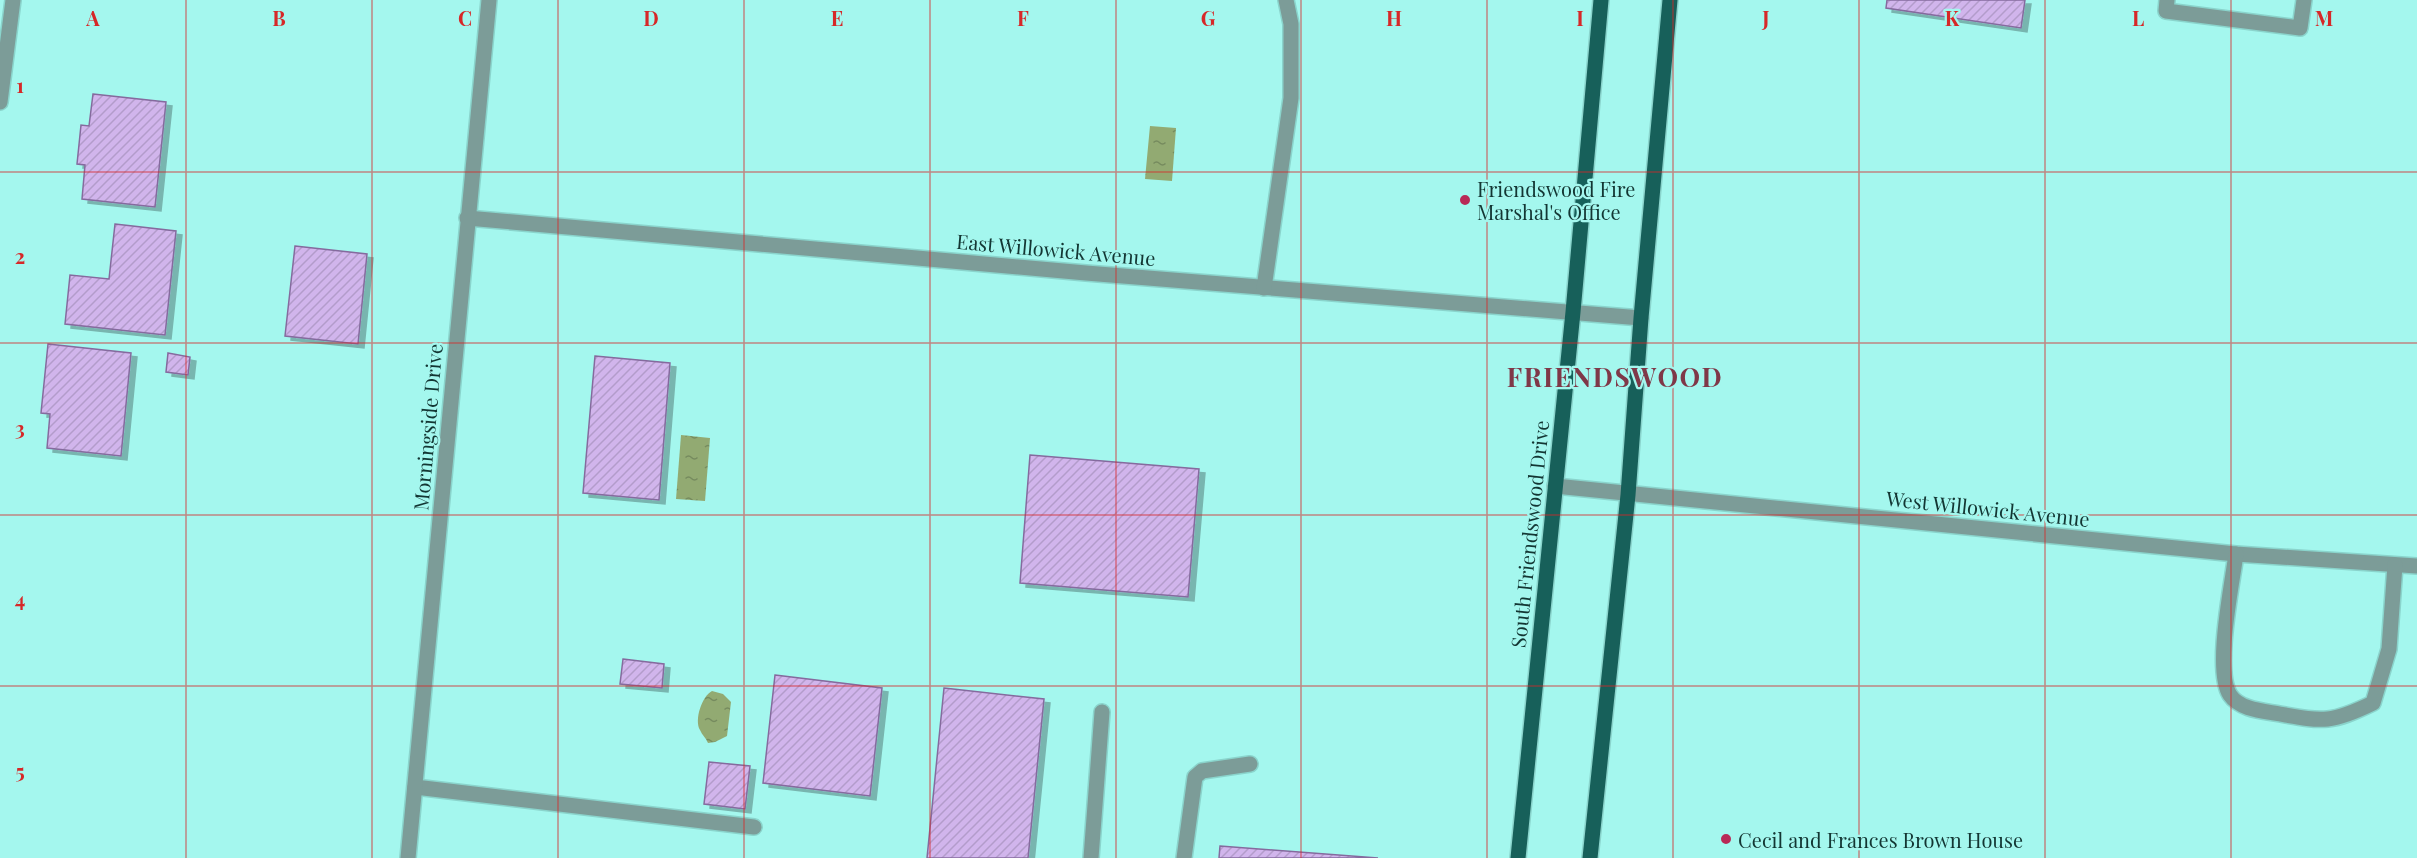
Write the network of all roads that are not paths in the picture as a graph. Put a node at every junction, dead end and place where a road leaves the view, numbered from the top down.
1 (13, 0) edge
2 (489, 0) edge
3 (1286, 0) edge
4 (1601, 0) edge
5 (1670, 0) edge
6 (2168, 0) edge
7 (2304, 0) edge
8 (0, 102) edge
9 (467, 218) junction
10 (1264, 288) junction
11 (1574, 312) junction
12 (1641, 318) junction
13 (1555, 486) junction
14 (1628, 495) junction
15 (2236, 554) junction
16 (2395, 565) junction
17 (2417, 567) edge
18 (1102, 712) dead end
19 (1250, 764) dead end
20 (415, 787) junction
21 (754, 826) dead end
22 (408, 858) edge
23 (1091, 858) edge
24 (1184, 858) edge
25 (1518, 858) edge
26 (1590, 858) edge

1 - 8 street
2 - 9 street, Morningside Drive
3 - 10 street
4 - 11 main road, South Friendswood Drive
5 - 12 main road
6 - 7 street
9 - 10 street, East Willowick Avenue
9 - 20 street, Morningside Drive
10 - 11 street, East Willowick Avenue
11 - 12 street, East Willowick Avenue
11 - 13 main road, South Friendswood Drive
12 - 14 main road
13 - 14 street, West Willowick Avenue
13 - 25 main road, South Friendswood Drive
14 - 15 street, West Willowick Avenue
14 - 26 main road
15 - 16 street, West Willowick Avenue
15 - 16 street
16 - 17 street, West Willowick Avenue
18 - 23 street
19 - 24 street
20 - 21 street
20 - 22 street, Morningside Drive

